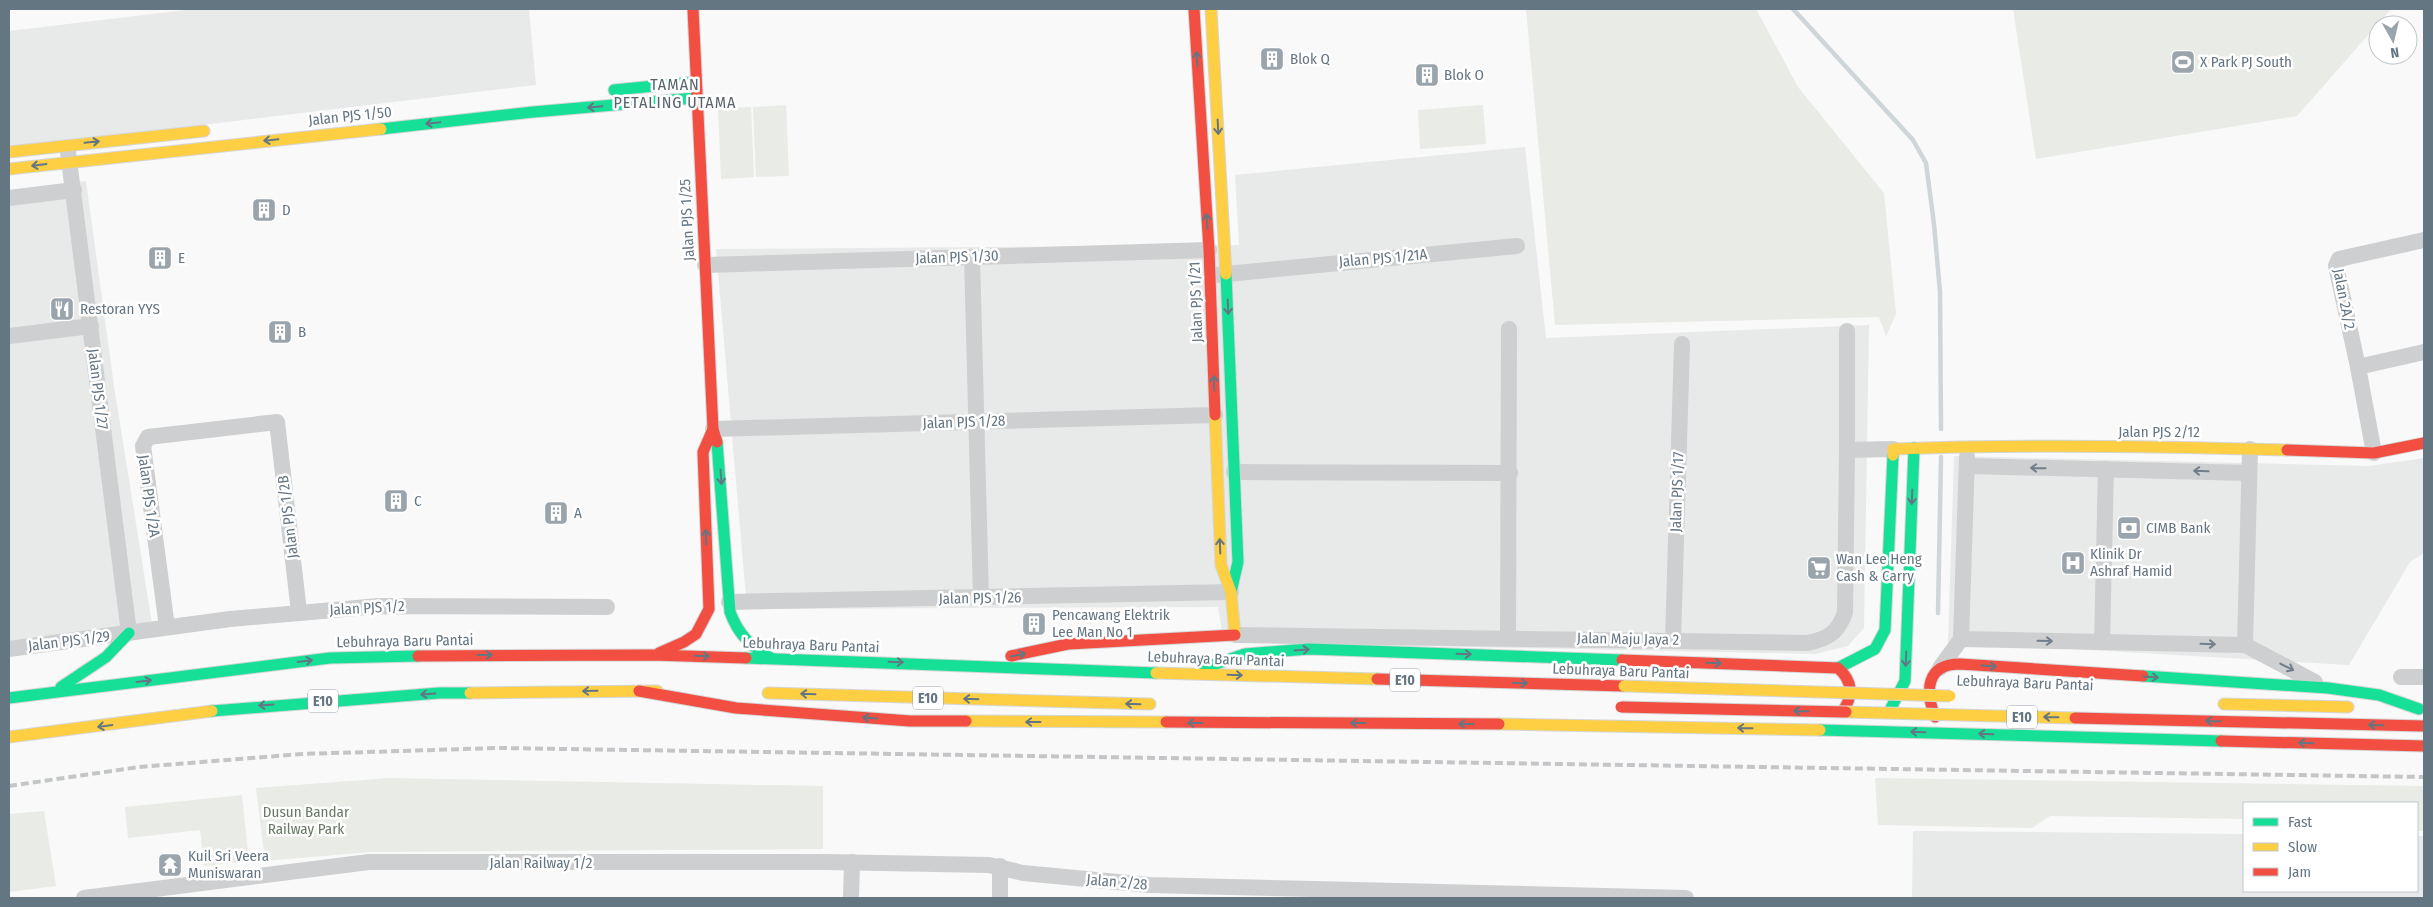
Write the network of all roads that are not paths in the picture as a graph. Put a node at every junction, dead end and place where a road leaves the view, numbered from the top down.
1 (693, 9) edge
2 (1194, 9) edge
3 (1211, 9) edge
4 (695, 82) junction
5 (598, 91) dead end
6 (696, 98) junction
7 (215, 130) dead end
8 (9, 152) edge
9 (68, 153) junction
10 (9, 169) edge
11 (74, 190) junction
12 (9, 198) edge
13 (2424, 240) edge
14 (1517, 246) dead end
15 (1209, 250) junction
16 (972, 257) junction
17 (705, 265) junction
18 (1218, 274) junction
19 (90, 326) junction
20 (1509, 329) dead end
21 (1847, 331) dead end
22 (9, 336) edge
23 (1682, 344) dead end
24 (2424, 352) edge
25 (2358, 367) junction
26 (1215, 415) junction
27 (277, 422) joint
28 (977, 422) junction
29 (713, 429) junction
30 (2424, 443) edge
31 (1968, 446) junction
32 (1914, 448) junction
33 (2250, 448) junction
34 (1893, 449) junction
35 (1847, 450) junction
36 (2374, 453) junction
37 (1967, 466) junction
38 (2106, 469) junction
39 (1234, 472) junction
40 (1510, 473) junction
41 (2249, 473) junction
42 (1231, 592) junction
43 (982, 598) junction
44 (729, 602) junction
45 (607, 607) dead end
46 (299, 612) junction
47 (167, 627) junction
48 (129, 633) junction
49 (1235, 635) junction
50 (1508, 637) junction
51 (1961, 639) junction
52 (1673, 640) junction
53 (2102, 642) junction
54 (2245, 645) junction
55 (9, 649) edge
56 (653, 655) junction
57 (771, 658) junction
58 (970, 664) junction
59 (1838, 668) junction
60 (1940, 668) junction
61 (1186, 674) junction
62 (2401, 677) dead end
63 (2424, 677) edge
64 (2328, 688) junction
65 (639, 691) junction
66 (716, 692) dead end
67 (755, 692) dead end
68 (51, 693) junction
69 (1959, 696) dead end
70 (9, 698) edge
71 (1158, 704) dead end
72 (2219, 704) dead end
73 (1611, 707) dead end
74 (2360, 708) dead end
75 (2380, 708) dead end
76 (2422, 709) edge
77 (2424, 726) edge
78 (1812, 729) junction
79 (1967, 734) junction
80 (9, 738) edge
81 (2424, 746) edge
82 (852, 862) junction
83 (1000, 866) junction
84 (1149, 892) edge
85 (84, 898) edge
86 (851, 898) edge
87 (1000, 898) edge
88 (1686, 898) edge

1 - 4 main road, Jalan PJS 1/25
15 -> 2 main road, Jalan PJS 1/21
3 -> 18 main road, Jalan PJS 1/21
4 - 5 main road
4 - 6 main road, Jalan PJS 1/25
6 -> 9 main road, Jalan PJS 1/50
6 - 17 main road, Jalan PJS 1/25
9 -> 7 main road, Jalan PJS 1/50
8 - 9 main road, Jalan PJS 1/50
9 -> 10 main road, Jalan PJS 1/50
9 - 11 street, Jalan PJS 1/27
11 - 12 street
11 - 19 street, Jalan PJS 1/27
13 - 25 street, Jalan 2A/2
14 - 18 street, Jalan PJS 1/21A
15 - 16 street, Jalan PJS 1/30
15 - 18 main road, Jalan PJS 1/21
16 - 17 street, Jalan PJS 1/30
16 - 28 street
17 - 29 main road, Jalan PJS 1/25
26 -> 18 main road, Jalan PJS 1/21
18 -> 39 main road, Jalan PJS 1/21
19 - 22 street
19 - 48 street, Jalan PJS 1/27
20 - 40 street
21 - 35 street, Jalan Maju Jaya 2
23 - 52 street, Jalan PJS 1/17
24 - 25 street
25 - 36 street
26 - 28 street, Jalan PJS 1/28
42 -> 26 main road, Jalan PJS 1/21
27 - 46 street, Jalan PJS 1/2B
27 - 47 street, Jalan PJS 1/2A
28 - 29 street, Jalan PJS 1/28
28 - 43 street
29 -> 44 main road, Jalan PJS 1/25
56 -> 29 main road, Jalan PJS 1/25
30 - 36 main road, Jalan PJS 2/12
31 - 32 main road, Jalan PJS 2/12
31 - 33 main road, Jalan PJS 2/12
31 - 37 street
32 - 34 main road, Jalan PJS 2/12
32 -> 78 main road
33 - 36 main road, Jalan PJS 2/12
33 - 41 street
34 - 35 street
34 - 59 main road
35 - 52 street, Jalan Maju Jaya 2
38 -> 37 street
37 - 51 street
41 -> 38 street
38 - 53 street
39 - 40 street
39 - 42 main road, Jalan PJS 1/21
40 - 50 street
41 - 54 street
42 - 43 street, Jalan PJS 1/26
42 - 49 main road, Jalan PJS 1/21
43 - 44 street, Jalan PJS 1/26
44 - 57 main road, Jalan PJS 1/25
45 - 46 street, Jalan PJS 1/2
46 - 47 street, Jalan PJS 1/2
47 - 48 street, Jalan PJS 1/2
48 - 55 street, Jalan PJS 1/29
48 - 68 main road
49 - 50 street, Jalan Maju Jaya 2
58 -> 49 main road
50 - 52 street, Jalan Maju Jaya 2
51 -> 53 street
51 - 60 street
53 -> 54 street
54 -> 64 street
56 -> 57 main road, Lebuhraya Baru Pantai / E10
68 -> 56 main road, Lebuhraya Baru Pantai / E10
57 -> 58 main road, Lebuhraya Baru Pantai / E10
58 - 61 main road, Lebuhraya Baru Pantai / E10
61 -> 59 main road
59 - 78 main road
60 -> 64 main road
60 - 79 main road
61 -> 69 main road, Lebuhraya Baru Pantai / E10, bridge
62 - 63 street
64 - 76 main road
65 - 66 main road, E10
78 -> 65 main road
65 -> 80 main road, E10
71 -> 67 main road, E10
68 - 70 main road, Lebuhraya Baru Pantai / E10
72 - 74 main road
77 -> 73 main road, E10, bridge
75 - 76 main road
79 -> 78 main road
81 -> 79 main road
82 - 83 street, Jalan Railway 1/2
82 - 85 street, Jalan Railway 1/2
82 - 86 street
83 - 84 street, Jalan 2/28
83 - 87 street
84 - 88 street, Jalan 2/28

